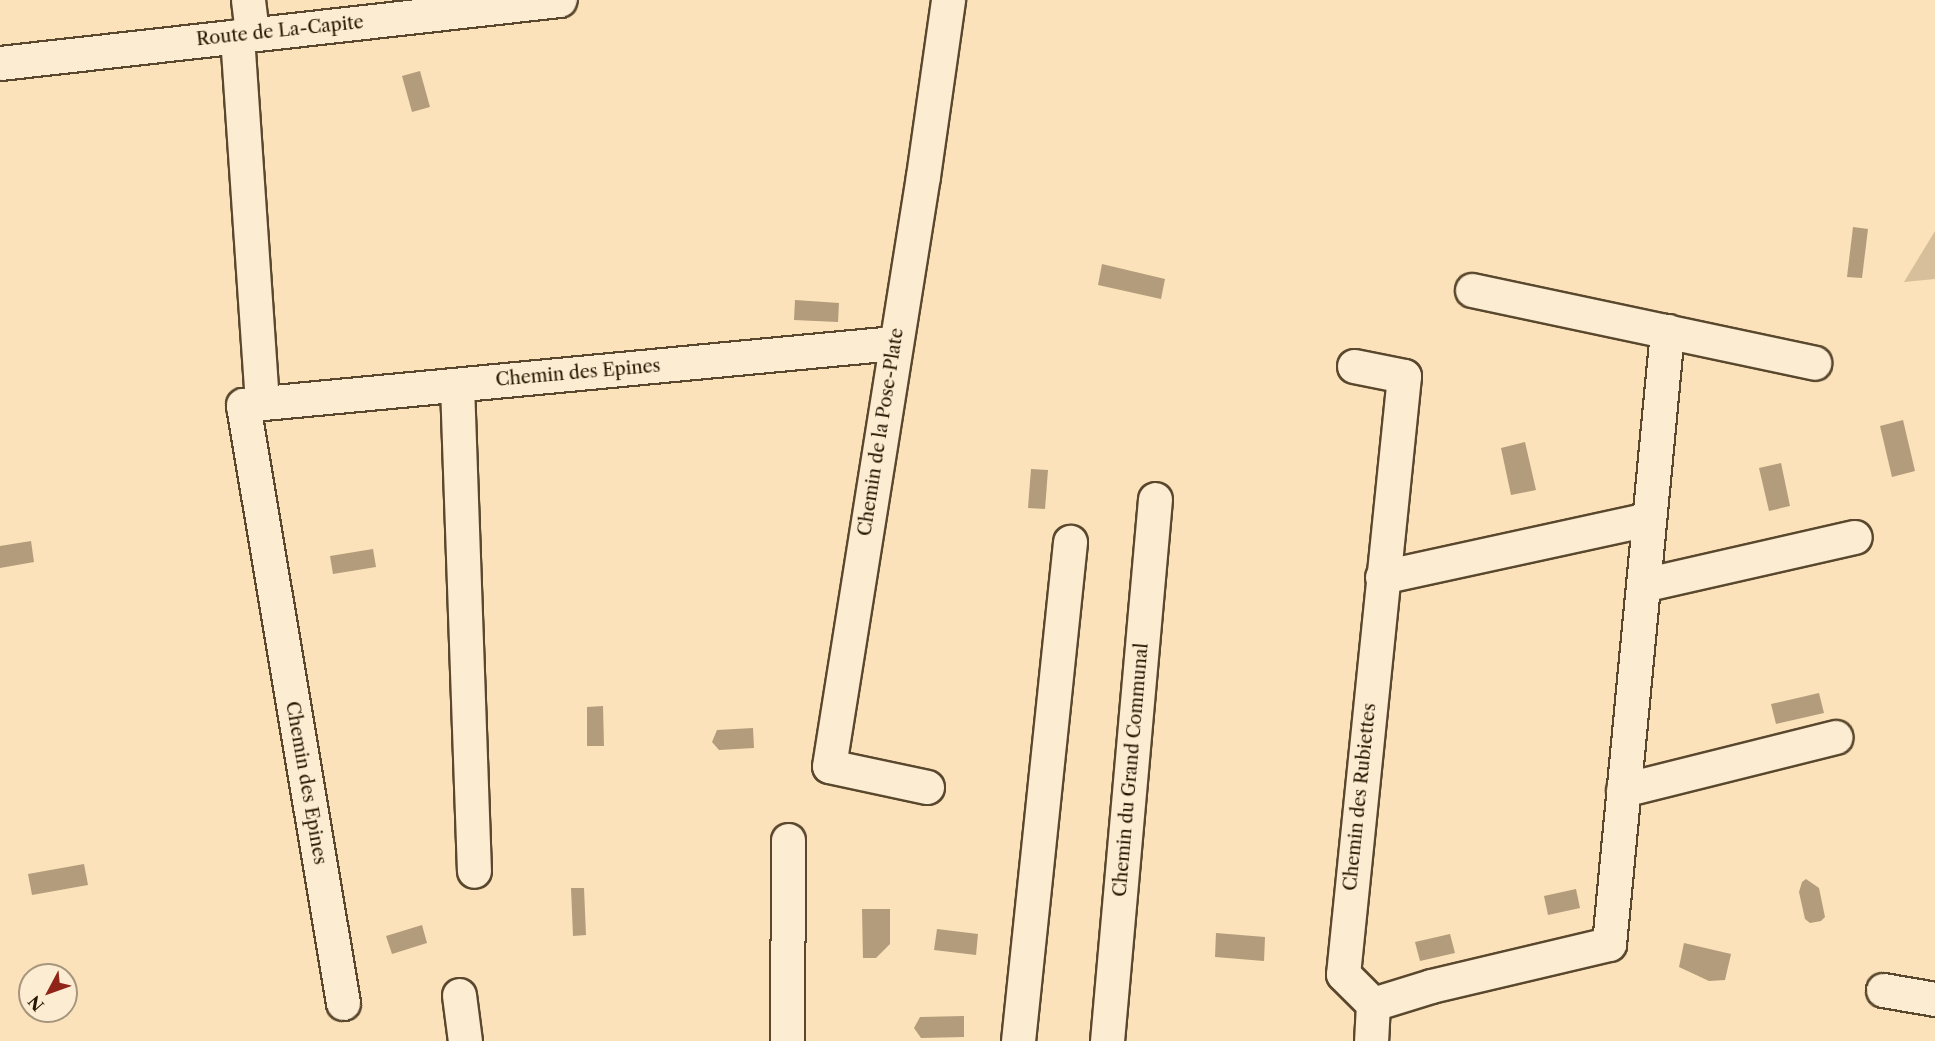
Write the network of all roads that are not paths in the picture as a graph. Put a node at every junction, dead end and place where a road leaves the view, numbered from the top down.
1 (248, 0) edge
2 (560, 0) edge
3 (948, 0) edge
4 (244, 35) junction
5 (0, 63) edge
6 (1472, 290) dead end
7 (1667, 331) junction
8 (894, 344) junction
9 (1814, 363) dead end
10 (1354, 366) dead end
11 (457, 385) junction
12 (262, 403) junction
13 (1155, 499) dead end
14 (1649, 519) junction
15 (1855, 537) dead end
16 (1070, 542) dead end
17 (1382, 577) junction
18 (1643, 585) junction
19 (1835, 737) dead end
20 (927, 787) dead end
21 (1623, 790) junction
22 (788, 840) dead end
23 (474, 871) dead end
24 (1883, 990) dead end
25 (459, 995) dead end
26 (1935, 999) edge
27 (343, 1003) dead end
28 (1373, 1004) junction
29 (465, 1041) edge
30 (787, 1041) edge
31 (1018, 1041) edge
32 (1107, 1041) edge
33 (1371, 1041) edge

1 - 4 street
2 - 4 street, Route de La-Capite
3 - 8 street, Chemin de la Pose-Plate
4 - 5 street, Route de La-Capite
4 - 12 street
6 - 7 street
7 - 9 street
7 - 14 street
8 - 11 street, Chemin des Epines
8 - 20 street, Chemin de la Pose-Plate
10 - 17 street, Chemin des Rubiettes
11 - 12 street, Chemin des Epines
11 - 23 street
12 - 27 street, Chemin des Epines
13 - 32 street, Chemin du Grand Communal
14 - 17 street
14 - 18 street
15 - 18 street
16 - 31 street
17 - 28 street, Chemin des Rubiettes
18 - 21 street
19 - 21 street
21 - 28 street
22 - 30 street
24 - 26 street
25 - 29 street
28 - 33 street

